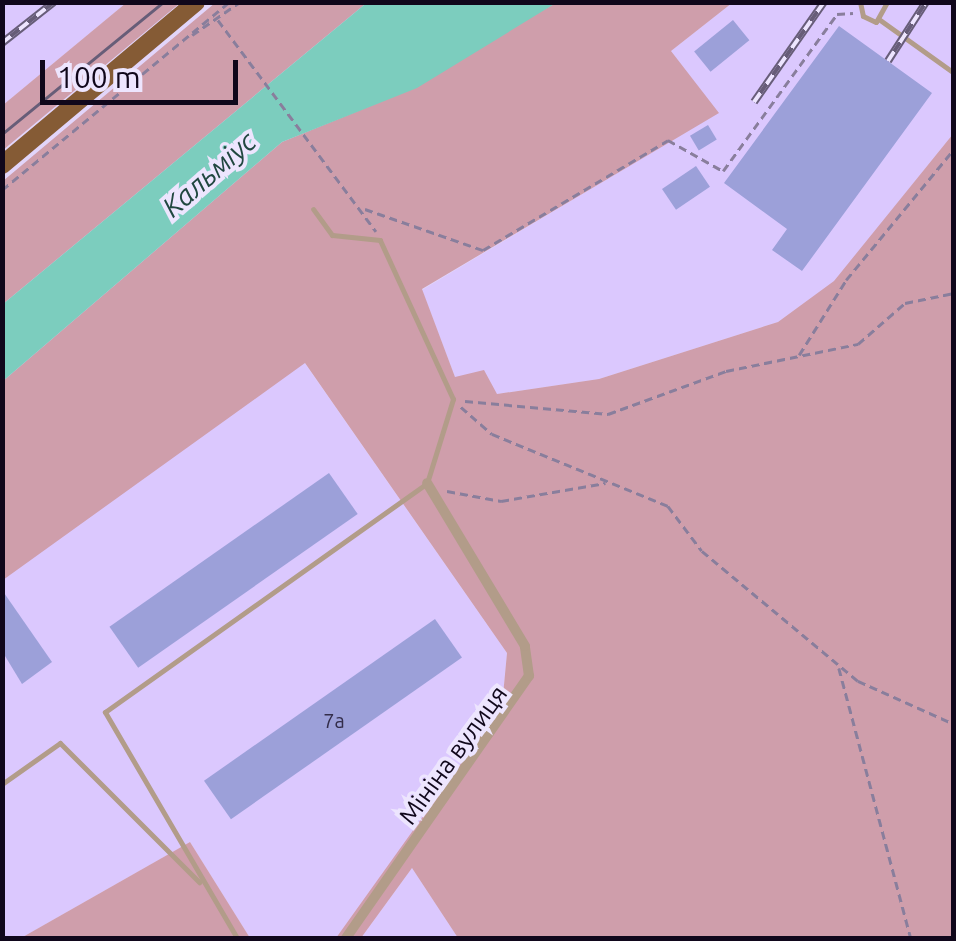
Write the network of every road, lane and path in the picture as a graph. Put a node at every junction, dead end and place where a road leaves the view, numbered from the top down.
1 (196, 2) edge
2 (229, 2) edge
3 (240, 2) edge
4 (860, 2) edge
5 (887, 2) edge
6 (860, 12) junction
7 (218, 20) junction
8 (880, 20) junction
9 (191, 34) junction
10 (954, 73) edge
11 (954, 149) edge
12 (2, 165) edge
13 (2, 190) edge
14 (312, 210) dead end
15 (364, 210) junction
16 (380, 240) junction
17 (954, 292) edge
18 (798, 356) junction
19 (453, 398) junction
20 (428, 483) junction
21 (605, 483) junction
22 (838, 666) junction
23 (954, 724) edge
24 (2, 784) edge
25 (206, 889) junction
26 (237, 938) edge
27 (346, 938) edge
28 (912, 938) edge

1 - 12 highway
2 - 9 path
3 - 7 path
4 - 6 lane
5 - 8 lane
6 - 8 lane
6 - 15 path
7 - 9 path
7 - 15 path
8 - 10 lane
9 - 13 path
11 - 18 path
14 - 16 lane
15 - 16 path
16 - 19 lane
17 - 18 path
18 - 19 path
19 - 20 lane
19 - 21 path
20 - 21 path
20 - 25 lane
20 - 27 street, Мініна вулиця
21 - 22 path
22 - 23 path
22 - 28 path
24 - 25 lane
25 - 26 lane

